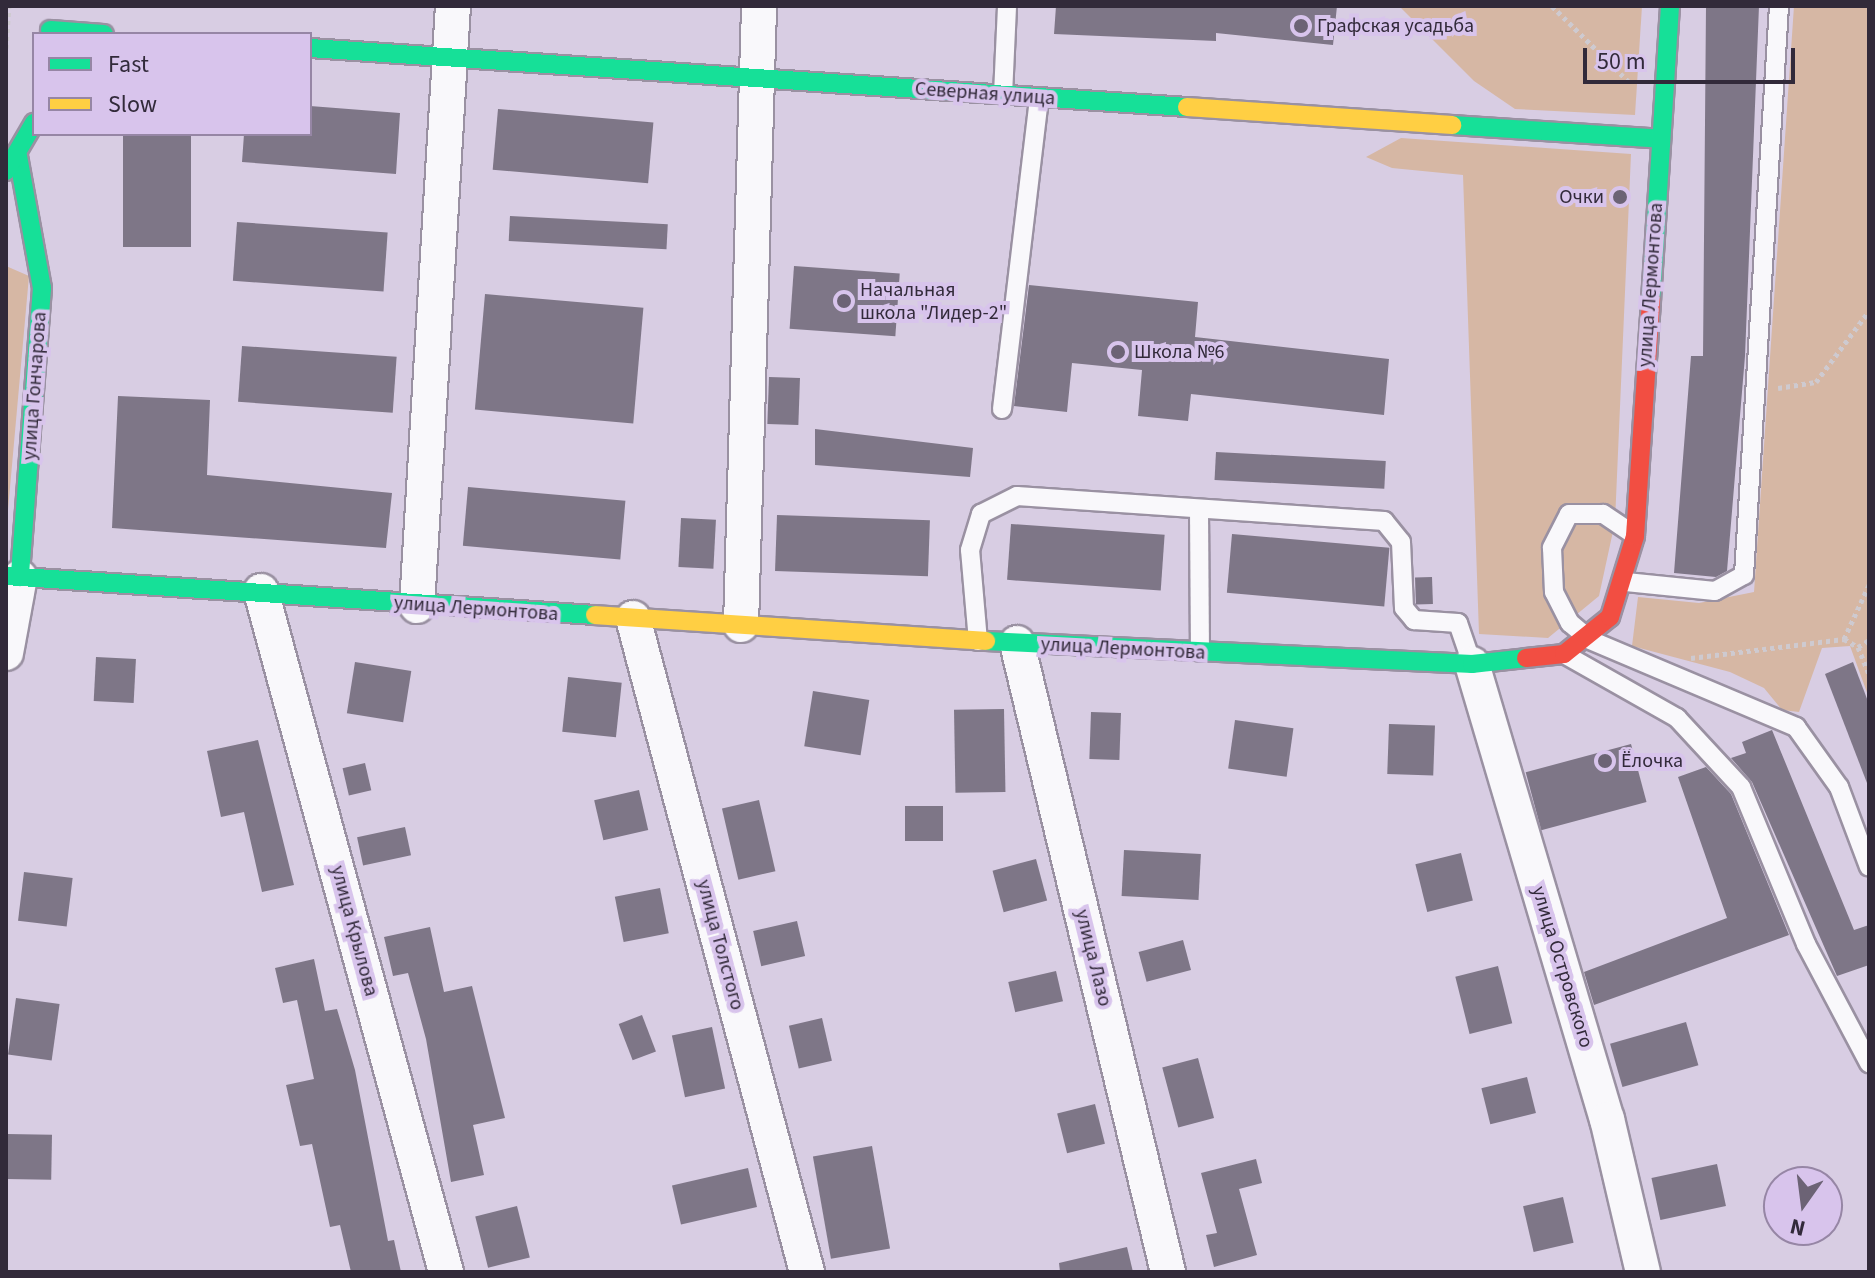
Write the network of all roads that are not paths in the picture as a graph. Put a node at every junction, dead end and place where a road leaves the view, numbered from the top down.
1 (52, 6) edge
2 (453, 6) edge
3 (759, 6) edge
4 (1007, 6) edge
5 (1670, 6) edge
6 (1779, 6) edge
7 (50, 32) edge
8 (312, 48) edge
9 (451, 58) junction
10 (757, 79) junction
11 (1003, 95) junction
12 (1039, 98) junction
13 (32, 127) edge
14 (1661, 139) junction
15 (18, 156) junction
16 (6, 171) edge
17 (1002, 409) dead end
18 (1199, 511) junction
19 (1635, 536) junction
20 (13, 577) edge
21 (1626, 582) junction
22 (261, 591) junction
23 (417, 606) junction
24 (633, 618) junction
25 (741, 625) junction
26 (1590, 640) junction
27 (978, 641) junction
28 (1017, 643) junction
29 (1200, 652) junction
30 (6, 653) edge
31 (1564, 654) junction
32 (1472, 664) junction
33 (1869, 867) edge
34 (1869, 1063) edge
35 (446, 1272) edge
36 (807, 1272) edge
37 (1168, 1272) edge
38 (1643, 1272) edge

1 - 7 main road
2 - 9 street
3 - 10 street
4 - 11 lane
5 - 14 main road, улица Лермонтова
6 - 21 lane
8 - 9 main road, Северная улица
9 - 10 main road, Северная улица
9 - 23 street
10 - 11 main road, Северная улица
10 - 25 street
11 - 12 main road, Северная улица
12 - 14 main road, Северная улица
12 - 17 lane
13 - 15 main road
14 - 19 main road, улица Лермонтова
15 - 16 main road
15 - 20 main road, улица Гончарова
18 - 27 lane
18 - 29 lane
18 - 32 lane
19 - 21 main road, улица Лермонтова
19 - 26 lane
20 - 22 main road, улица Лермонтова
20 - 30 street, улица Гончарова
21 - 26 main road, улица Лермонтова
22 - 23 main road, улица Лермонтова
22 - 35 street, улица Крылова
23 - 24 main road, улица Лермонтова
24 - 25 main road, улица Лермонтова
24 - 36 street, улица Толстого
25 - 27 main road, улица Лермонтова
26 - 31 main road, улица Лермонтова
26 - 33 lane
27 - 28 main road, улица Лермонтова
28 - 29 main road, улица Лермонтова
28 - 37 street, улица Лазо
29 - 32 main road, улица Лермонтова
31 - 32 main road, улица Лермонтова
31 - 34 lane
32 - 38 street, улица Островского

